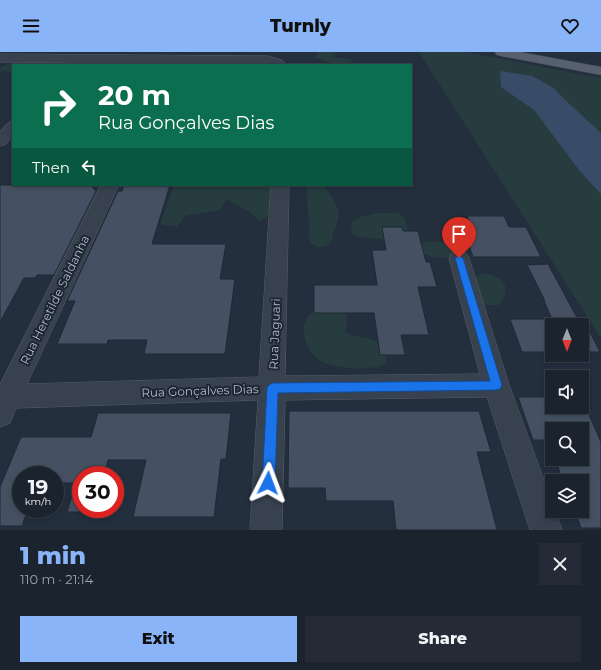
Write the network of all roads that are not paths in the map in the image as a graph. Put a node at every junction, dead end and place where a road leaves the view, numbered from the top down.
1 (501, 52) edge
2 (0, 58) edge
3 (68, 58) edge
4 (171, 59) edge
5 (279, 64) edge
6 (601, 70) edge
7 (12, 127) edge
8 (0, 142) edge
9 (110, 186) edge
10 (280, 186) edge
11 (459, 258) dead end
12 (496, 385) junction
13 (273, 388) junction
14 (3, 403) edge
15 (266, 530) edge
16 (546, 530) edge

1 - 6 main road
2 - 3 street
3 - 4 street
4 - 5 street
7 - 8 street
9 - 14 street, Rua Heretilde Saldanha
10 - 13 street, Rua Jaguari
11 - 12 street
12 - 13 street, Rua Gonçalves Dias
12 - 16 street
13 - 14 street, Rua Gonçalves Dias
13 - 15 street, Rua Jaguari

